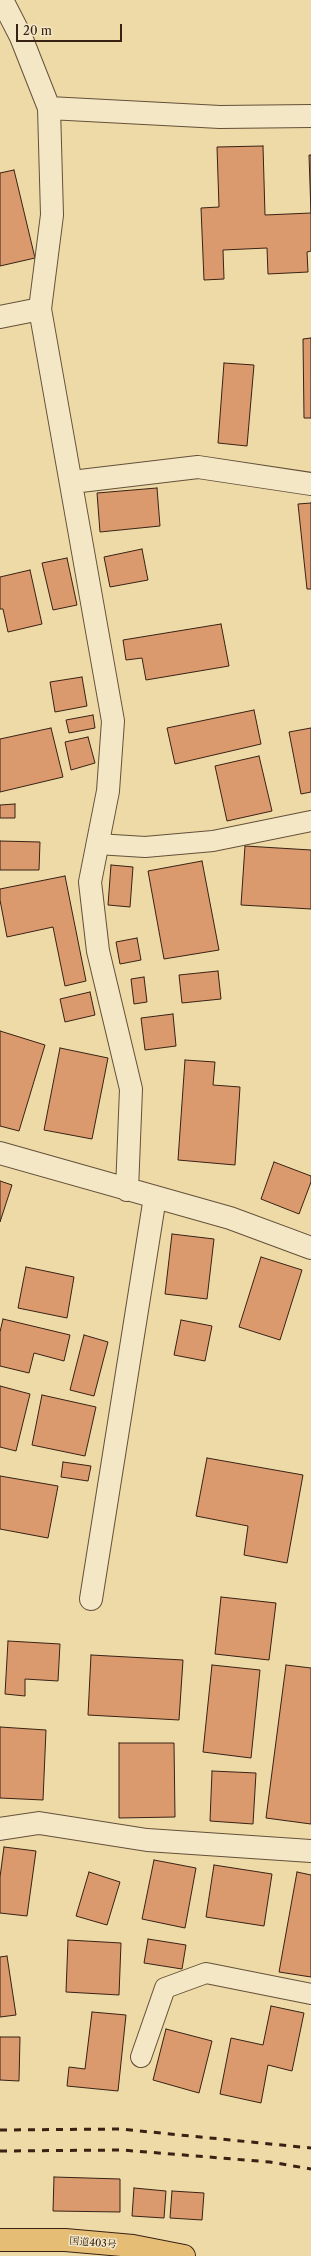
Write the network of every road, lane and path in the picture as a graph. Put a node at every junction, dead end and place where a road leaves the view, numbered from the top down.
1 (2, 0) edge
2 (49, 108) junction
3 (311, 116) edge
4 (40, 309) junction
5 (0, 317) edge
6 (72, 482) junction
7 (311, 484) edge
8 (311, 821) edge
9 (97, 844) junction
10 (0, 1152) edge
11 (127, 1190) junction
12 (155, 1197) junction
13 (311, 1248) edge
14 (91, 1599) dead end
15 (0, 1830) edge
16 (311, 1851) edge
17 (311, 1994) edge
18 (141, 2057) dead end
19 (0, 2240) edge
20 (184, 2256) edge

1 - 2 street
2 - 3 street
2 - 4 street
4 - 5 street
4 - 6 street
6 - 7 street
6 - 9 street
8 - 9 lane
9 - 11 street
10 - 11 street
11 - 12 street
12 - 13 street
12 - 14 street
15 - 16 street
17 - 18 lane
19 - 20 highway, 国道403号

